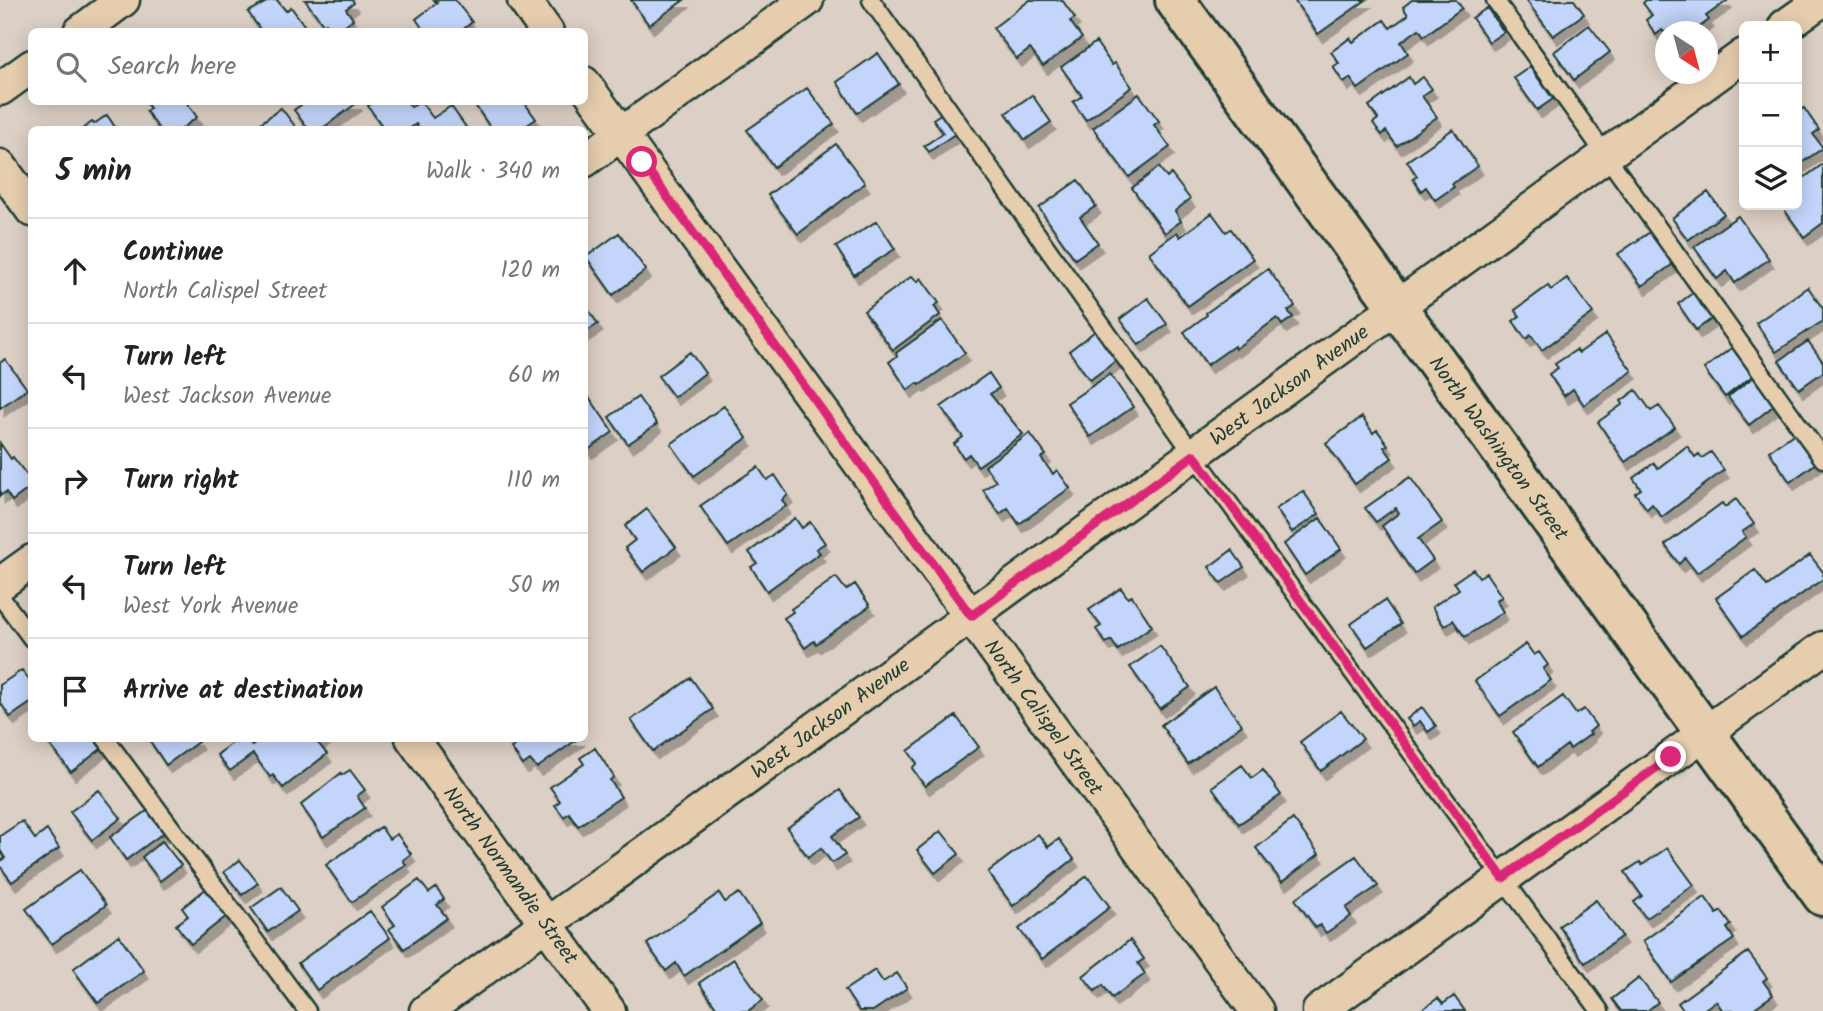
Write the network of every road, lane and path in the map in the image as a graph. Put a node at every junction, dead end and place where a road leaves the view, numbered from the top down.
1 (123, 0) edge
2 (524, 0) edge
3 (807, 0) edge
4 (871, 0) edge
5 (1175, 0) edge
6 (1495, 0) edge
7 (1821, 1) edge
8 (1792, 21) edge
9 (85, 28) edge
10 (544, 28) edge
11 (1739, 59) edge
12 (28, 69) edge
13 (588, 88) edge
14 (0, 89) edge
15 (622, 134) junction
16 (1606, 153) junction
17 (588, 158) edge
18 (0, 166) edge
19 (28, 204) edge
20 (1397, 306) junction
21 (1194, 455) junction
22 (1823, 459) edge
23 (28, 564) edge
24 (0, 584) edge
25 (0, 596) edge
26 (971, 616) junction
27 (28, 634) edge
28 (1823, 648) edge
29 (1706, 733) junction
30 (108, 742) edge
31 (415, 742) edge
32 (1503, 878) junction
33 (1823, 896) edge
34 (546, 923) junction
35 (307, 1011) edge
36 (426, 1011) edge
37 (609, 1011) edge
38 (1257, 1011) edge
39 (1319, 1011) edge
40 (1600, 1011) edge

1 - 9 street
2 - 10 street
3 - 15 street
4 - 21 lane
5 - 20 main road, North Washington Street
6 - 16 lane
7 - 8 street
11 - 16 street, West Jackson Avenue
12 - 14 street
13 - 15 street, North Calispel Street
15 - 17 street
15 - 26 street, North Calispel Street
16 - 20 street, West Jackson Avenue
16 - 22 lane
18 - 19 street
20 - 21 street, West Jackson Avenue
20 - 29 main road, North Washington Street
21 - 26 street, West Jackson Avenue
21 - 32 lane
23 - 24 street
25 - 27 lane
26 - 34 street, West Jackson Avenue
26 - 38 street, North Calispel Street
28 - 29 street
29 - 32 street
29 - 33 main road, North Washington Street
30 - 35 lane
31 - 34 street, North Normandie Street
32 - 39 street
32 - 40 lane
34 - 36 street, West Jackson Avenue
34 - 37 street, North Normandie Street

